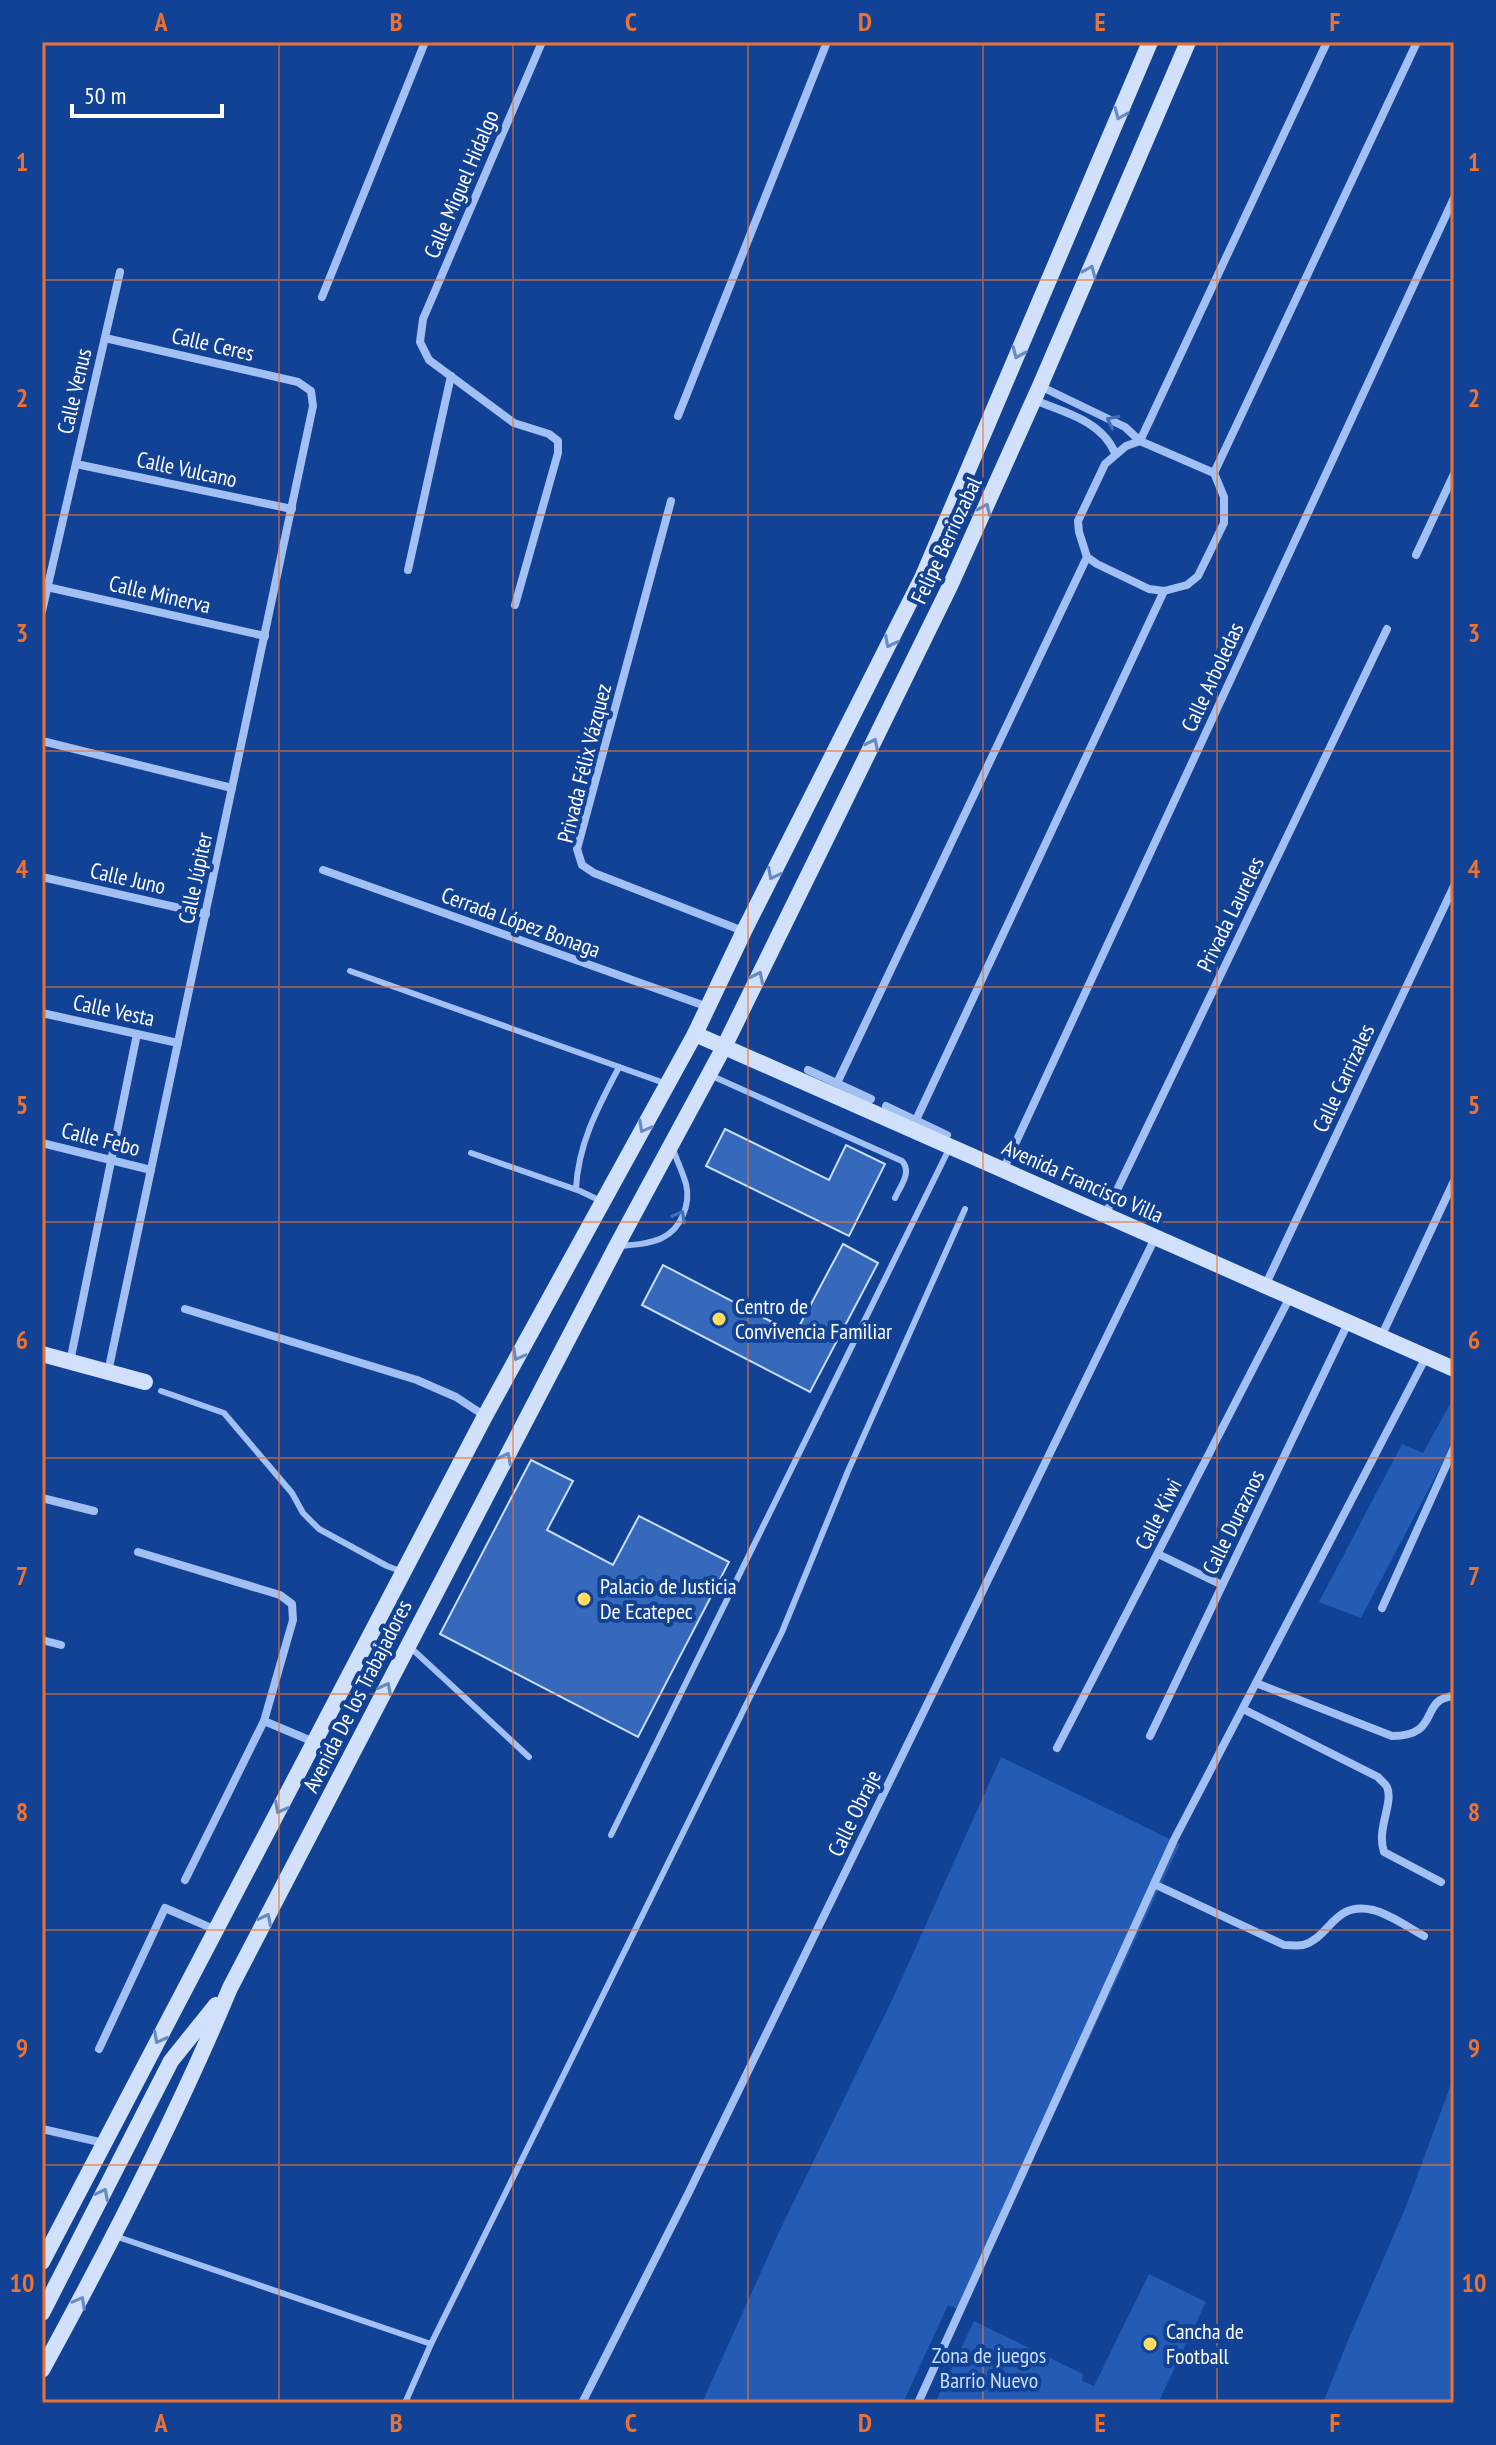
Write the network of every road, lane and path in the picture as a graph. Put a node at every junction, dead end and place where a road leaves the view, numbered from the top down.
1 (425, 42) edge
2 (542, 42) edge
3 (827, 42) edge
4 (1150, 42) edge
5 (1188, 42) edge
6 (1327, 42) edge
7 (1417, 42) edge
8 (1454, 198) edge
9 (120, 272) dead end
10 (322, 297) dead end
11 (105, 338) junction
12 (451, 376) junction
13 (311, 391) joint
14 (1037, 393) junction
15 (678, 416) dead end
16 (1140, 441) junction
17 (1115, 453) junction
18 (76, 464) junction
19 (1214, 473) junction
20 (1454, 474) edge
21 (671, 501) dead end
22 (292, 509) junction
23 (1416, 555) dead end
24 (1087, 557) junction
25 (408, 570) dead end
26 (47, 587) junction
27 (1164, 591) junction
28 (515, 605) dead end
29 (42, 611) edge
30 (1387, 629) dead end
31 (265, 636) junction
32 (42, 741) edge
33 (232, 788) junction
34 (323, 870) dead end
35 (42, 877) edge
36 (1454, 886) edge
37 (206, 914) junction
38 (744, 931) junction
39 (350, 971) dead end
40 (708, 1007) junction
41 (42, 1013) edge
42 (137, 1034) junction
43 (695, 1034) junction
44 (178, 1043) junction
45 (724, 1047) junction
46 (619, 1067) junction
47 (808, 1070) dead end
48 (709, 1074) junction
49 (837, 1083) junction
50 (667, 1084) junction
51 (871, 1099) dead end
52 (886, 1106) dead end
53 (916, 1120) junction
54 (949, 1141) junction
55 (42, 1143) edge
56 (671, 1145) junction
57 (471, 1153) dead end
58 (111, 1160) junction
59 (151, 1170) junction
60 (1003, 1170) junction
61 (1454, 1181) edge
62 (576, 1189) junction
63 (895, 1198) dead end
64 (603, 1202) junction
65 (965, 1209) dead end
66 (1105, 1215) junction
67 (1155, 1237) junction
68 (616, 1247) junction
69 (1265, 1286) junction
70 (1290, 1297) junction
71 (185, 1309) dead end
72 (1349, 1322) junction
73 (1381, 1337) junction
74 (42, 1354) edge
75 (1426, 1357) junction
76 (70, 1362) junction
77 (1454, 1369) edge
78 (108, 1372) junction
79 (145, 1382) dead end
80 (161, 1391) dead end
81 (485, 1416) junction
82 (1454, 1448) edge
83 (42, 1498) edge
84 (94, 1511) dead end
85 (138, 1552) dead end
86 (1158, 1554) junction
87 (403, 1572) junction
88 (1222, 1585) junction
89 (1382, 1608) dead end
90 (42, 1640) edge
91 (61, 1645) dead end
92 (408, 1646) junction
93 (1256, 1683) junction
94 (1454, 1696) edge
95 (1243, 1709) junction
96 (264, 1721) junction
97 (1150, 1736) dead end
98 (314, 1742) junction
99 (1057, 1748) dead end
100 (529, 1757) dead end
101 (611, 1835) dead end
102 (185, 1880) dead end
103 (1441, 1882) dead end
104 (1154, 1884) junction
105 (216, 1930) junction
106 (1424, 1936) dead end
107 (230, 1988) junction
108 (99, 2049) dead end
109 (42, 2129) edge
110 (105, 2143) junction
111 (115, 2236) junction
112 (42, 2262) edge
113 (42, 2313) edge
114 (431, 2344) junction
115 (42, 2370) edge
116 (405, 2403) edge
117 (582, 2403) edge
118 (918, 2403) edge

1 - 10 street
2 - 12 street, Calle Miguel Hidalgo
3 - 15 street
4 -> 38 main road, Felipe Berriozabal
14 -> 5 main road, Felipe Berriozabal
6 - 16 street
7 - 19 street
8 - 60 street, Calle Arboledas
9 - 11 street, Calle Venus
11 - 13 street, Calle Ceres
11 - 18 street, Calle Venus
12 - 25 street
12 - 28 street
13 - 22 street, Calle Júpiter
16 -> 14 street
14 - 17 street
45 -> 14 main road, Felipe Berriozabal
16 - 17 street
16 - 19 street
17 - 24 street
18 - 22 street, Calle Vulcano
18 - 26 street, Calle Venus
19 - 27 street
20 - 23 street
21 - 38 street, Privada Félix Vázquez
22 - 31 street, Calle Júpiter
24 - 27 street
24 - 49 street
26 - 29 street, Calle Venus
26 - 31 street, Calle Minerva
27 - 53 street
30 - 66 street, Privada Laureles
31 - 33 street, Calle Júpiter
32 - 33 street
33 - 37 street, Calle Júpiter
34 - 40 street, Cerrada López Bonaga
35 - 37 street, Calle Juno
36 - 69 street, Calle Carrizales
37 - 44 street, Calle Júpiter
38 - 40 main road, Felipe Berriozabal
39 - 46 lane
40 - 43 main road, Felipe Berriozabal
41 - 42 street, Calle Vesta
42 - 44 street, Calle Vesta
42 - 58 street
43 - 45 main road, Avenida Francisco Villa
43 - 50 main road, Avenida De los Trabajadores
44 - 59 street, Calle Júpiter
45 - 48 main road, Avenida De los Trabajadores
45 - 54 main road, Avenida Francisco Villa
46 - 50 lane
46 - 62 lane
47 - 49 street
48 - 56 main road, Avenida De los Trabajadores
48 - 63 lane
49 - 51 street
50 -> 64 main road, Avenida De los Trabajadores
52 - 53 street
53 - 54 street
54 - 60 main road, Avenida Francisco Villa
54 - 101 lane
55 - 58 street, Calle Febo
56 - 68 main road, Avenida De los Trabajadores
68 -> 56 lane
57 - 62 lane
58 - 59 street, Calle Febo
58 - 76 street
59 - 78 street, Calle Júpiter
60 - 66 main road, Avenida Francisco Villa
61 - 73 street
62 - 64 lane
64 -> 81 main road, Avenida De los Trabajadores
65 - 114 lane
66 - 67 main road, Avenida Francisco Villa
67 - 69 main road, Avenida Francisco Villa
67 - 117 street, Calle Obraje
92 -> 68 main road, Avenida De los Trabajadores
69 - 70 main road, Avenida Francisco Villa
70 - 72 main road, Avenida Francisco Villa
70 - 86 street, Calle Kiwi
71 - 81 street
72 - 73 main road, Avenida Francisco Villa
72 - 88 street, Calle Duraznos
73 - 75 main road, Avenida Francisco Villa
74 - 76 main road
75 - 77 main road, Avenida Francisco Villa
75 - 93 street
76 - 78 main road
78 - 79 main road
80 - 87 lane
81 - 87 main road, Avenida De los Trabajadores
82 - 89 street
83 - 84 street
85 - 96 street
86 - 88 street
86 - 99 street, Calle Kiwi
87 - 98 main road, Avenida De los Trabajadores
88 - 97 street, Calle Duraznos
90 - 91 street
92 - 100 lane
107 -> 92 main road, Avenida De los Trabajadores
93 - 94 street
93 - 95 street
95 - 103 street
95 - 104 street
96 - 98 street
96 - 102 street
98 -> 105 main road, Avenida De los Trabajadores
104 - 106 street
104 - 118 street
105 - 108 street
105 -> 110 main road, Avenida De los Trabajadores
107 - 111 main road, Avenida De los Trabajadores
113 -> 107 main road
109 - 110 street
110 - 112 main road, Avenida De los Trabajadores
111 - 114 lane
115 -> 111 main road, Avenida De los Trabajadores
114 - 116 lane

